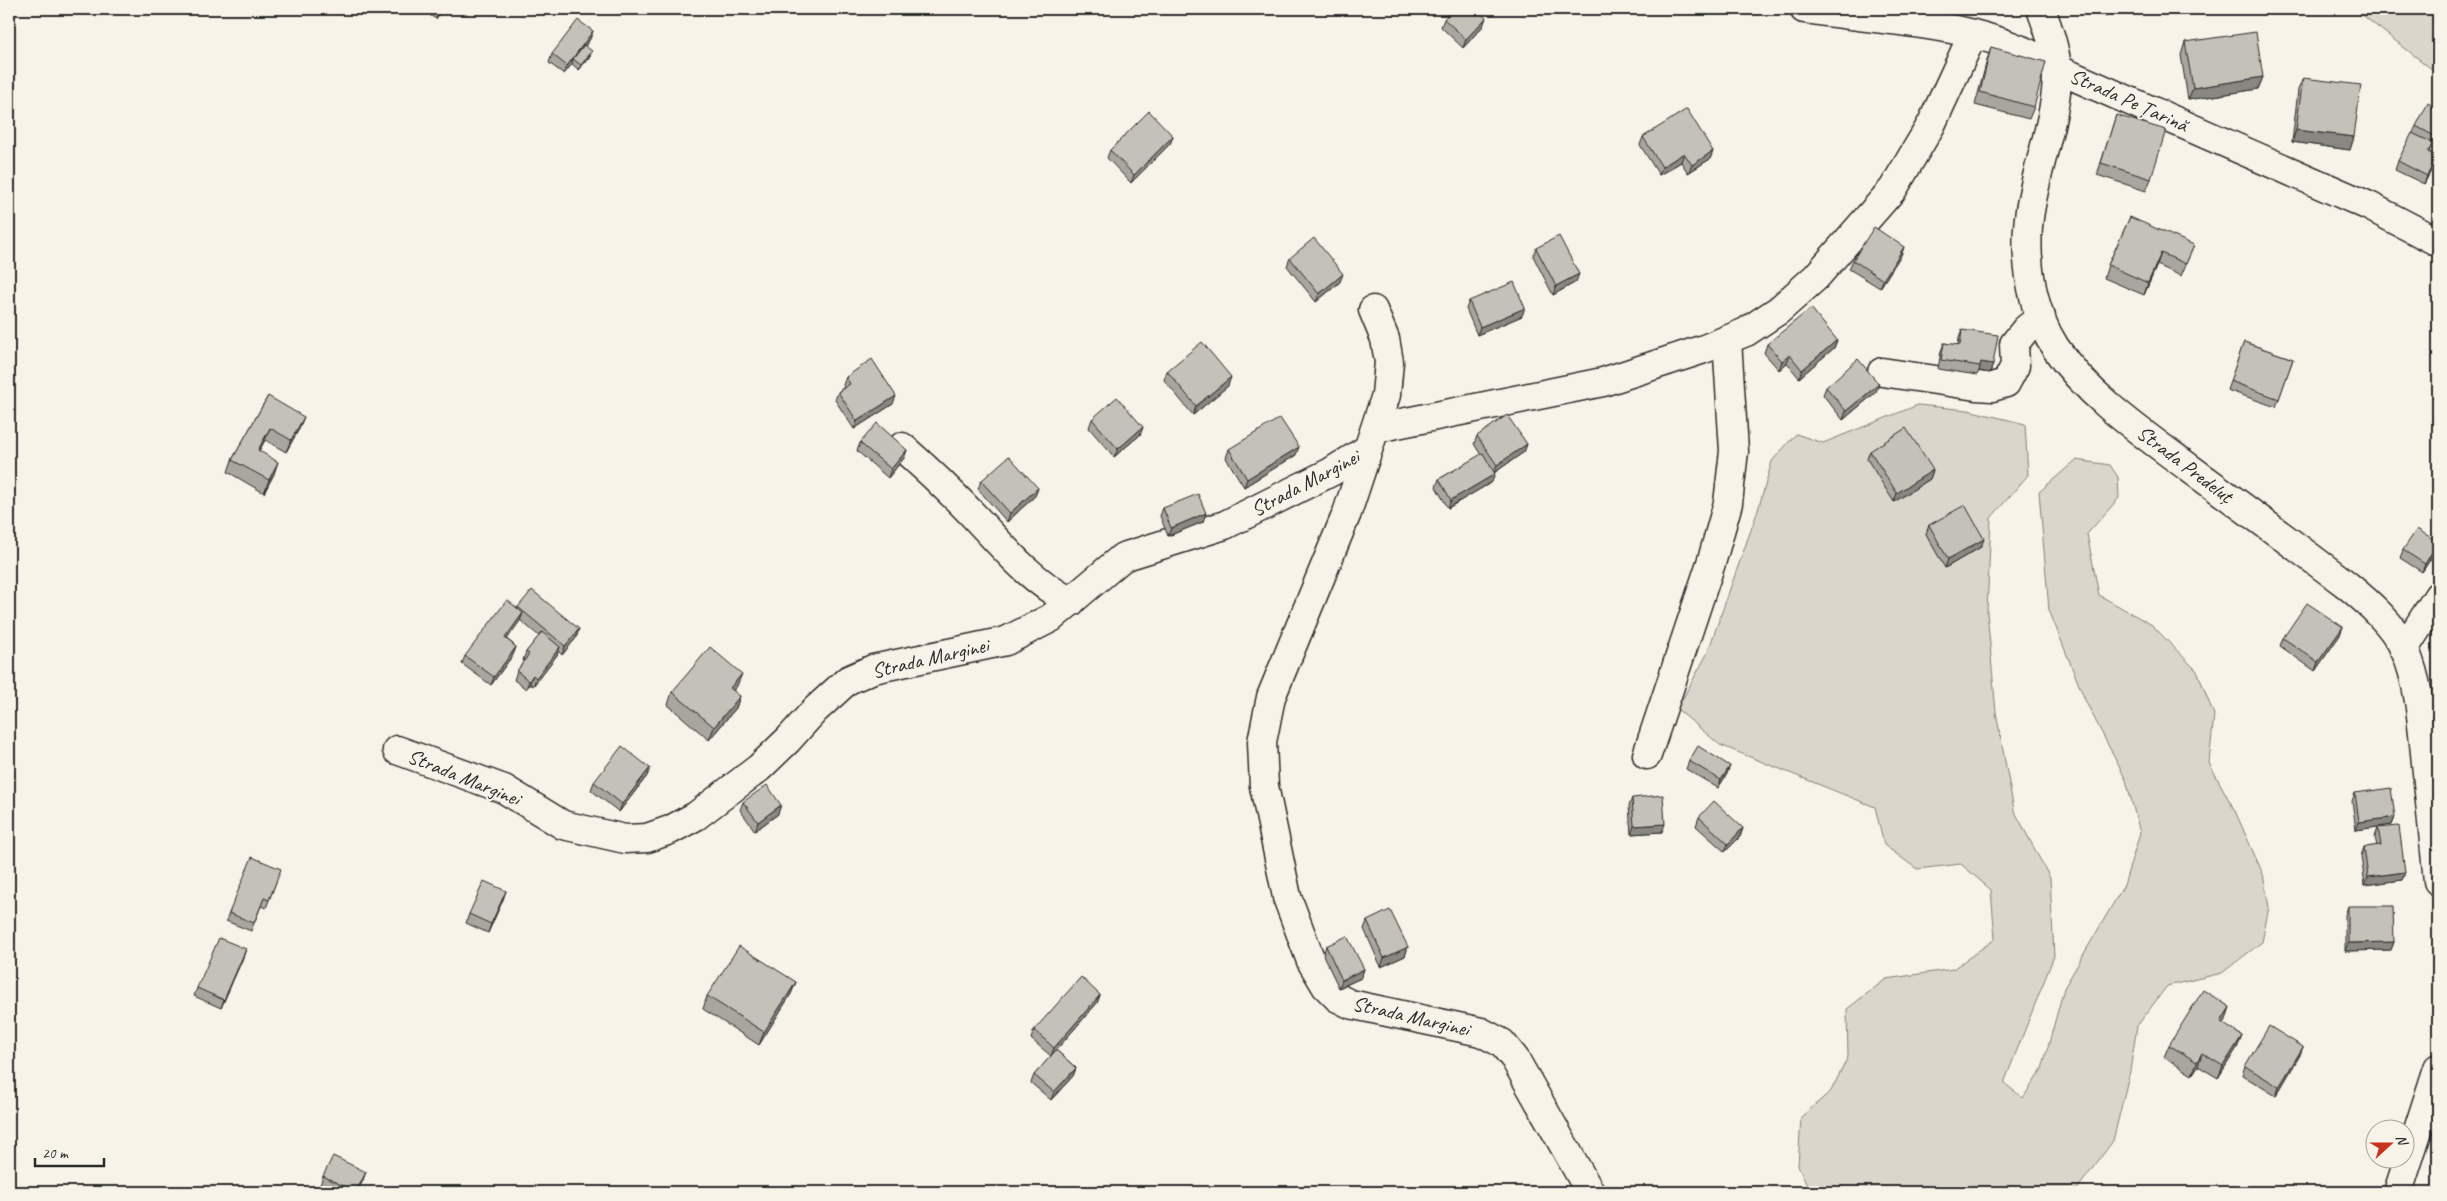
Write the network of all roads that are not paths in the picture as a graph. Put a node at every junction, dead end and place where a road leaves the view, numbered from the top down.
1 (1804, 9) edge
2 (2041, 9) edge
3 (1973, 34) junction
4 (2057, 69) junction
5 (2438, 242) edge
6 (1372, 310) dead end
7 (2041, 317) junction
8 (1727, 340) junction
9 (1882, 372) dead end
10 (1373, 439) junction
11 (902, 447) edge
12 (2438, 596) edge
13 (1071, 602) junction
14 (2404, 649) junction
15 (397, 750) dead end
16 (1647, 755) dead end
17 (2438, 881) edge
18 (2438, 1068) edge
19 (1590, 1192) edge
20 (2398, 1192) edge

1 - 3 street, Strada Pe Țarină
2 - 4 street, Strada Predeluț
3 - 4 street, Strada Pe Țarină
3 - 8 street
4 - 5 street, Strada Pe Țarină
4 - 7 street, Strada Predeluț
6 - 10 street, Strada Marginei
7 - 9 street
7 - 14 street, Strada Predeluț
8 - 10 street
8 - 16 street
10 - 13 street, Strada Marginei
10 - 19 street, Strada Marginei
11 - 13 street
12 - 14 street
13 - 15 street, Strada Marginei
14 - 17 street, Strada Predeluț
18 - 20 street

